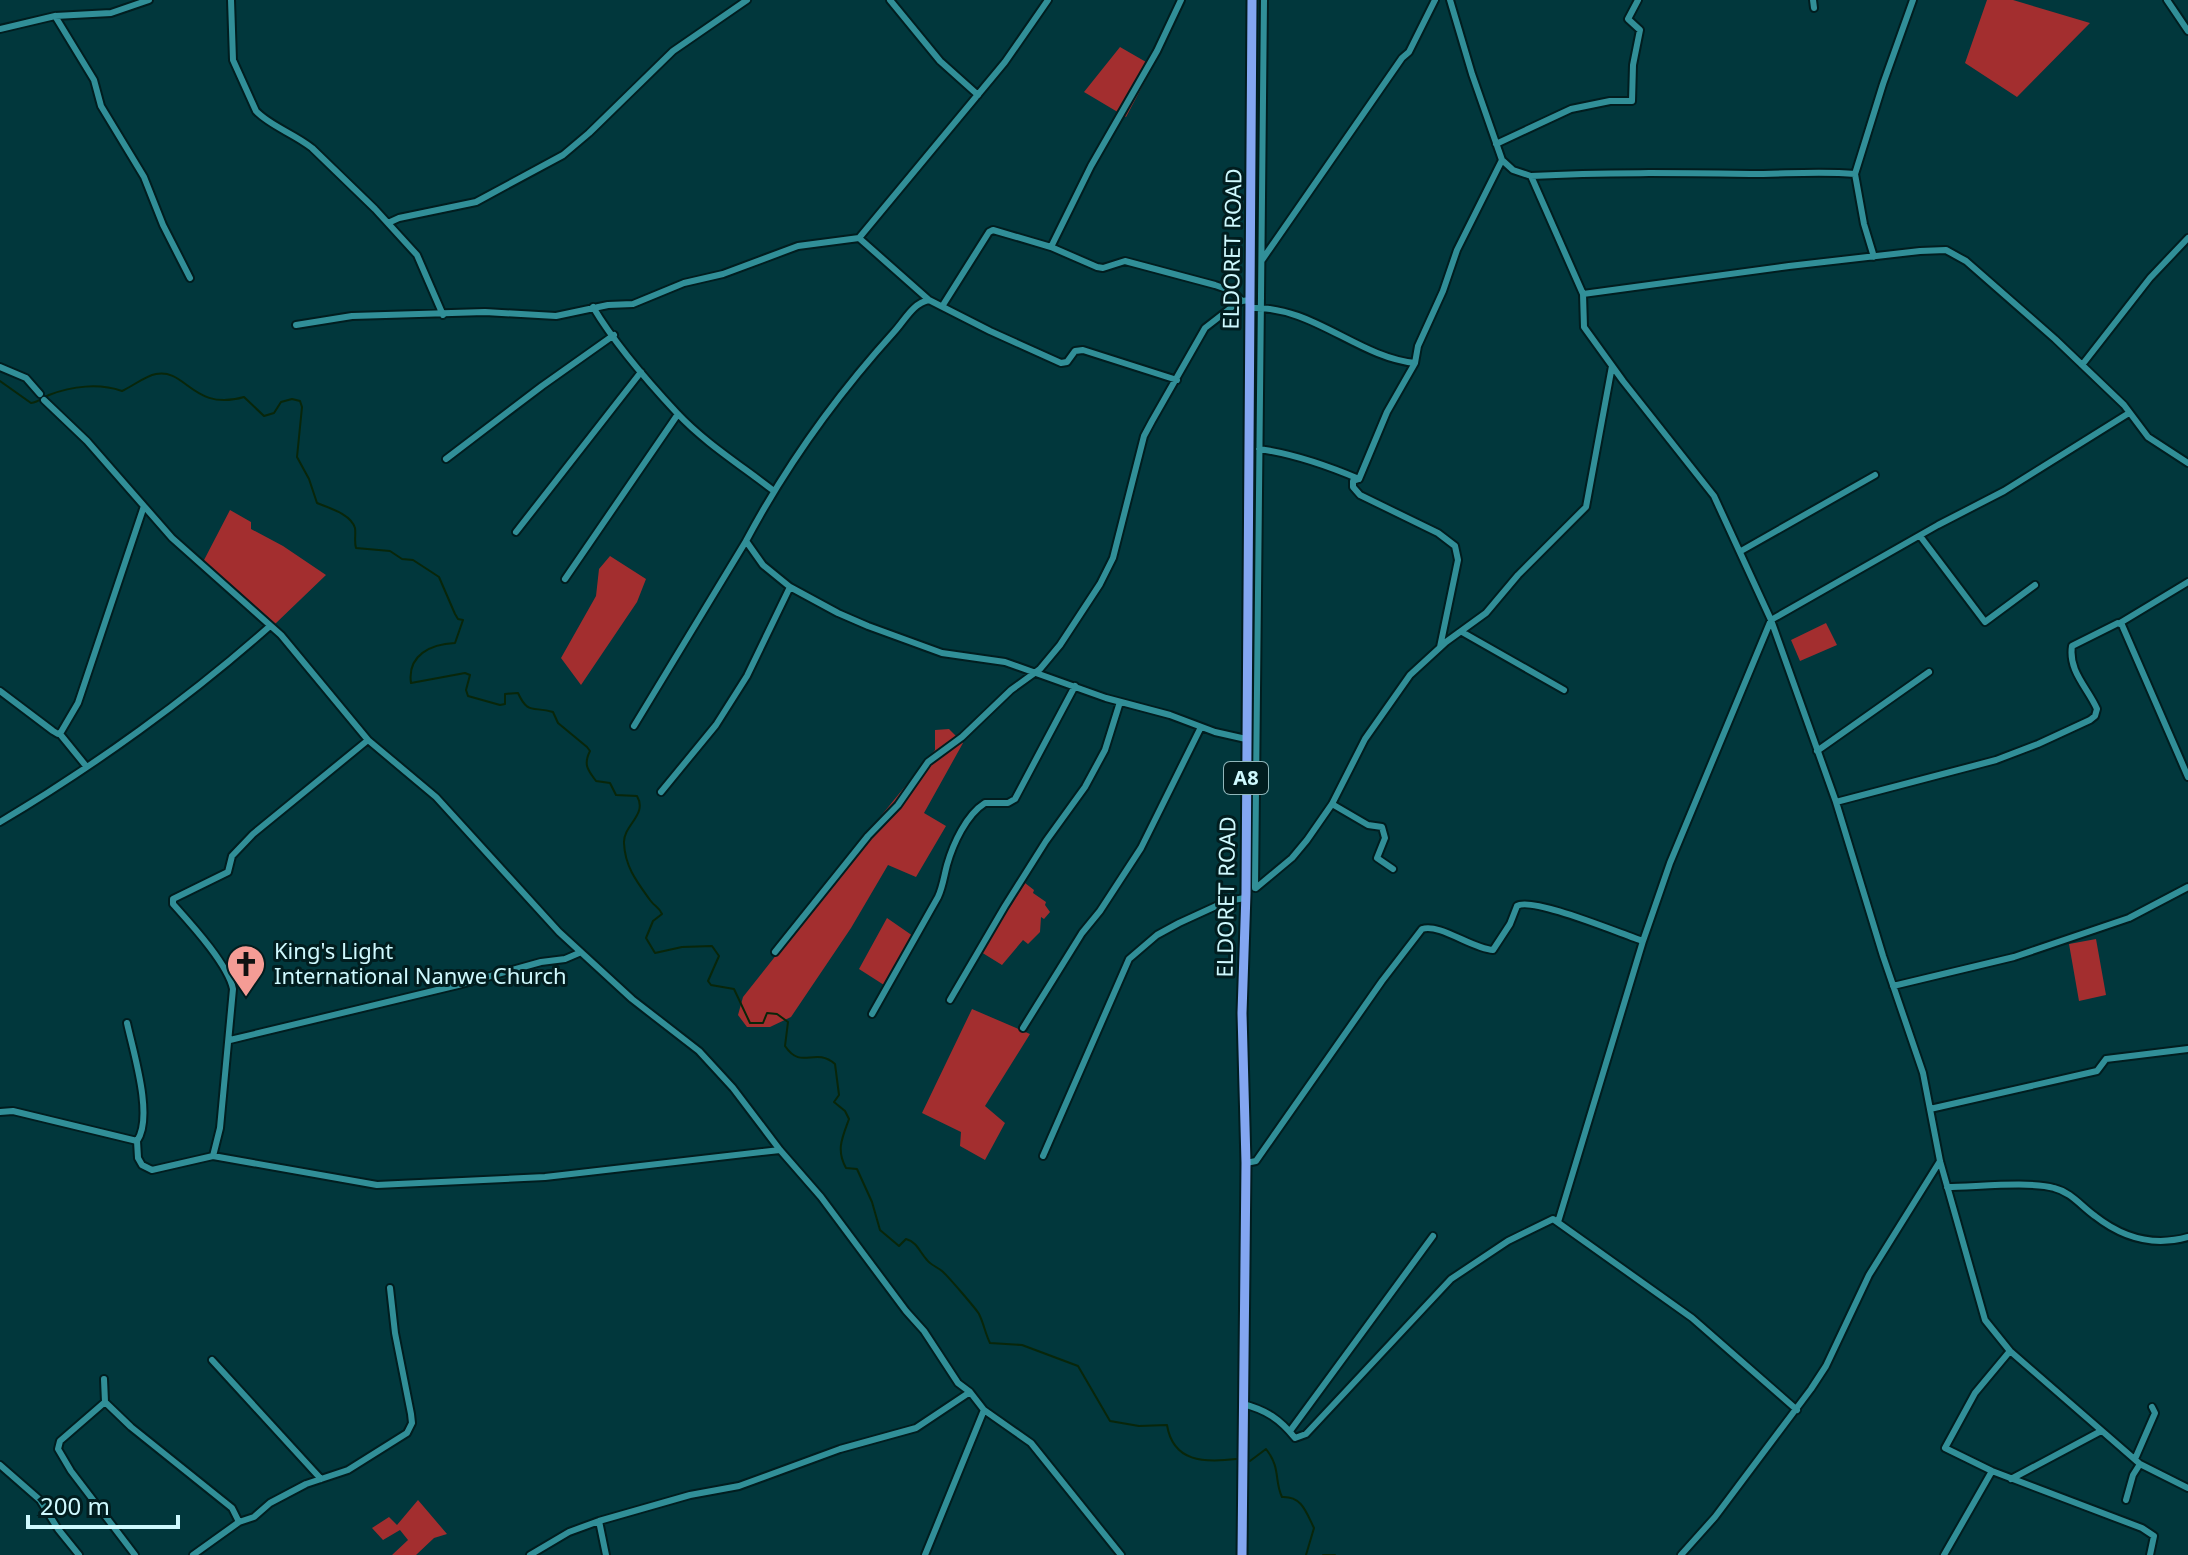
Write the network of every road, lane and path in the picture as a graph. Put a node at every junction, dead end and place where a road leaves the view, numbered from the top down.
1 (149, 0) edge
2 (231, 0) edge
3 (747, 0) edge
4 (890, 0) edge
5 (1048, 0) edge
6 (1181, 0) edge
7 (1252, 0) edge
8 (1264, 0) edge
9 (1435, 0) edge
10 (1450, 0) edge
11 (1638, 0) edge
12 (1913, 0) edge
13 (2167, 0) edge
14 (55, 16) junction
15 (0, 29) edge
16 (2188, 31) edge
17 (978, 95) junction
18 (1496, 144) junction
19 (1502, 160) junction
20 (1855, 174) junction
21 (1531, 176) junction
22 (388, 223) junction
23 (859, 238) junction
24 (2188, 238) edge
25 (1051, 247) junction
26 (1874, 257) junction
27 (1262, 260) junction
28 (190, 278) dead end
29 (1583, 294) junction
30 (929, 300) junction
31 (1247, 303) junction
32 (943, 305) junction
33 (593, 307) junction
34 (1261, 308) junction
35 (443, 315) junction
36 (296, 325) dead end
37 (614, 335) junction
38 (1415, 363) junction
39 (1612, 365) junction
40 (2082, 365) junction
41 (0, 367) edge
42 (641, 372) junction
43 (1177, 380) junction
44 (2129, 413) junction
45 (678, 414) junction
46 (1259, 449) junction
47 (446, 459) dead end
48 (2188, 463) edge
49 (1875, 475) dead end
50 (1359, 479) junction
51 (774, 491) junction
52 (144, 506) junction
53 (516, 532) dead end
54 (1920, 536) junction
55 (746, 541) junction
56 (1741, 551) junction
57 (565, 579) dead end
58 (2188, 582) edge
59 (2035, 585) dead end
60 (790, 587) junction
61 (1771, 620) junction
62 (2120, 623) junction
63 (270, 626) junction
64 (1462, 632) junction
65 (1440, 647) junction
66 (1035, 672) junction
67 (1929, 672) dead end
68 (1075, 686) junction
69 (1564, 690) dead end
70 (0, 691) edge
71 (1120, 702) junction
72 (634, 726) dead end
73 (1201, 727) junction
74 (60, 734) junction
75 (1246, 739) junction
76 (368, 740) junction
77 (1817, 751) junction
78 (86, 766) junction
79 (2188, 777) edge
80 (661, 792) dead end
81 (1836, 802) junction
82 (1332, 804) junction
83 (0, 822) edge
84 (1393, 869) dead end
85 (2188, 887) edge
86 (1249, 893) junction
87 (1643, 941) junction
88 (775, 952) dead end
89 (579, 953) junction
90 (1893, 986) junction
91 (950, 1000) dead end
92 (872, 1014) dead end
93 (127, 1023) dead end
94 (1023, 1028) dead end
95 (230, 1040) junction
96 (2188, 1049) edge
97 (1930, 1109) junction
98 (0, 1112) edge
99 (137, 1141) junction
100 (780, 1150) junction
101 (213, 1156) junction
102 (1043, 1156) dead end
103 (1940, 1161) junction
104 (1246, 1163) junction
105 (1947, 1187) junction
106 (1558, 1222) junction
107 (1433, 1236) dead end
108 (2188, 1237) edge
109 (390, 1288) dead end
110 (2010, 1351) junction
111 (212, 1360) dead end
112 (104, 1379) dead end
113 (970, 1392) junction
114 (105, 1402) junction
115 (1243, 1404) junction
116 (2152, 1407) dead end
117 (984, 1410) junction
118 (1797, 1410) junction
119 (1290, 1431) junction
120 (2101, 1431) junction
121 (2137, 1461) junction
122 (0, 1465) edge
123 (1992, 1471) junction
124 (321, 1479) junction
125 (2011, 1479) junction
126 (2188, 1488) edge
127 (2126, 1500) dead end
128 (599, 1521) junction
129 (239, 1522) junction
130 (79, 1555) edge
131 (135, 1555) edge
132 (193, 1555) edge
133 (530, 1555) edge
134 (606, 1555) edge
135 (925, 1555) edge
136 (1121, 1555) edge
137 (1242, 1555) edge
138 (1681, 1555) edge
139 (1944, 1555) edge
140 (2150, 1555) edge

1 - 14 street
2 - 22 street
3 - 22 street
4 - 17 street
5 - 17 street
6 - 25 street
7 - 31 highway, ELDORET ROAD / A8
8 - 27 street
9 - 27 street
10 - 18 street
11 - 18 street
12 - 20 street
13 - 16 street
14 - 15 street
14 - 28 street
17 - 23 street
18 - 19 street
19 - 21 street
19 - 38 street
20 - 21 street
20 - 26 street
21 - 29 street
22 - 35 street
23 - 30 street
23 - 33 street
24 - 40 street
25 - 31 street
25 - 32 street
26 - 29 street
26 - 40 street
27 - 34 street
29 - 39 street
30 - 32 street
30 - 51 street
31 - 34 street
31 - 43 street
31 - 75 highway, ELDORET ROAD / A8
32 - 43 street
33 - 35 street
33 - 37 street
34 - 38 street
34 - 46 street
35 - 36 street
37 - 42 street
37 - 47 street
38 - 50 street
39 - 56 street
39 - 64 street
40 - 44 street
41 - 52 street
42 - 45 street
42 - 53 street
43 - 66 street
44 - 48 street
44 - 54 street
45 - 51 street
45 - 57 street
46 - 50 street
46 - 86 street
49 - 56 street
50 - 65 street
51 - 55 street
52 - 63 street
52 - 74 street
54 - 59 street
54 - 61 street
55 - 60 street
55 - 72 street
56 - 61 street
58 - 62 street
60 - 66 street
60 - 80 street
61 - 77 street
61 - 87 street
62 - 79 street
62 - 81 street
63 - 76 street
63 - 78 street
64 - 65 street
64 - 69 street
65 - 82 street
66 - 68 street
66 - 88 street
67 - 77 street
68 - 71 street
68 - 92 street
70 - 74 street
71 - 73 street
71 - 91 street
73 - 75 street
73 - 94 street
74 - 78 street
75 - 86 highway, ELDORET ROAD / A8
76 - 89 street
76 - 95 street
77 - 81 street
78 - 83 street
81 - 90 street
82 - 84 street
82 - 86 street
85 - 90 street
86 - 102 street
86 - 104 highway, ELDORET ROAD / A8
87 - 104 street
87 - 106 street
89 - 95 street
89 - 100 street
90 - 97 street
93 - 99 street
95 - 101 street
96 - 97 street
97 - 103 street
98 - 99 street
99 - 101 street
100 - 101 street
100 - 113 street
103 - 105 street
103 - 118 street
104 - 115 highway, ELDORET ROAD / A8
105 - 108 street
105 - 110 street
106 - 118 street
106 - 119 street
107 - 119 street
109 - 124 street
110 - 120 street
110 - 123 street
111 - 124 street
112 - 114 street
113 - 117 street
113 - 128 street
114 - 129 street
114 - 131 street
115 - 119 street
115 - 137 highway, ELDORET ROAD / A8
116 - 121 street
117 - 135 street
117 - 136 street
118 - 138 street
120 - 121 street
120 - 125 street
121 - 126 street
121 - 127 street
122 - 130 street
123 - 125 street
123 - 139 street
124 - 129 street
125 - 140 street
128 - 133 street
128 - 134 street
129 - 132 street

